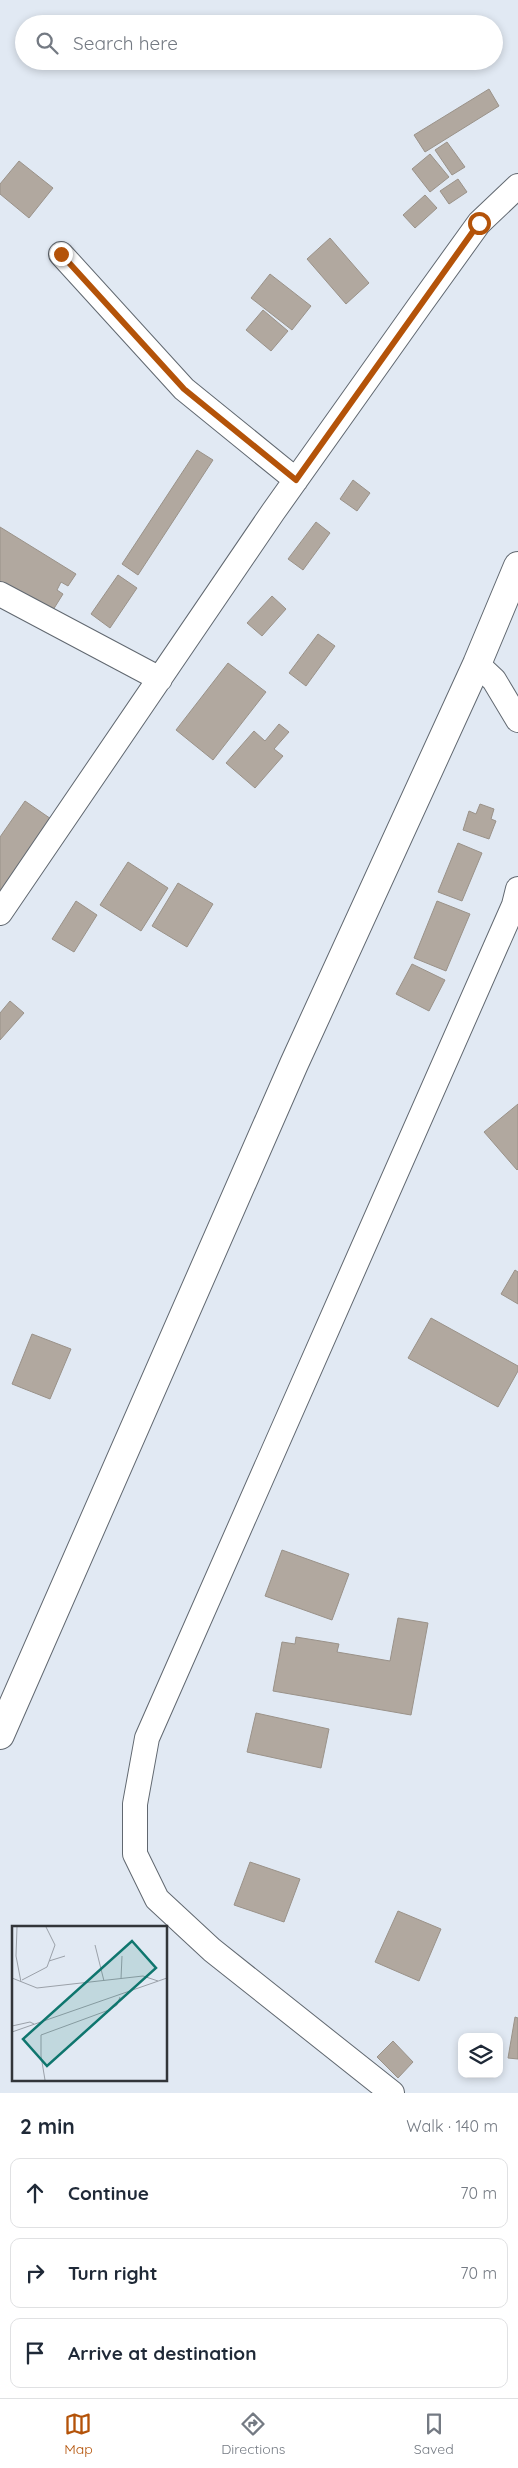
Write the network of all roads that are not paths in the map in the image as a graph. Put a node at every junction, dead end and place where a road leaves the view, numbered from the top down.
1 (518, 186) edge
2 (61, 254) dead end
3 (296, 480) junction
4 (518, 566) edge
5 (0, 594) edge
6 (477, 664) junction
7 (160, 678) junction
8 (518, 720) edge
9 (518, 889) edge
10 (0, 913) edge
11 (0, 1735) edge
12 (392, 2093) edge

1 - 3 street
2 - 3 street
3 - 7 street
4 - 6 main road
5 - 7 street
6 - 8 street
6 - 11 main road
7 - 10 street
9 - 12 street

